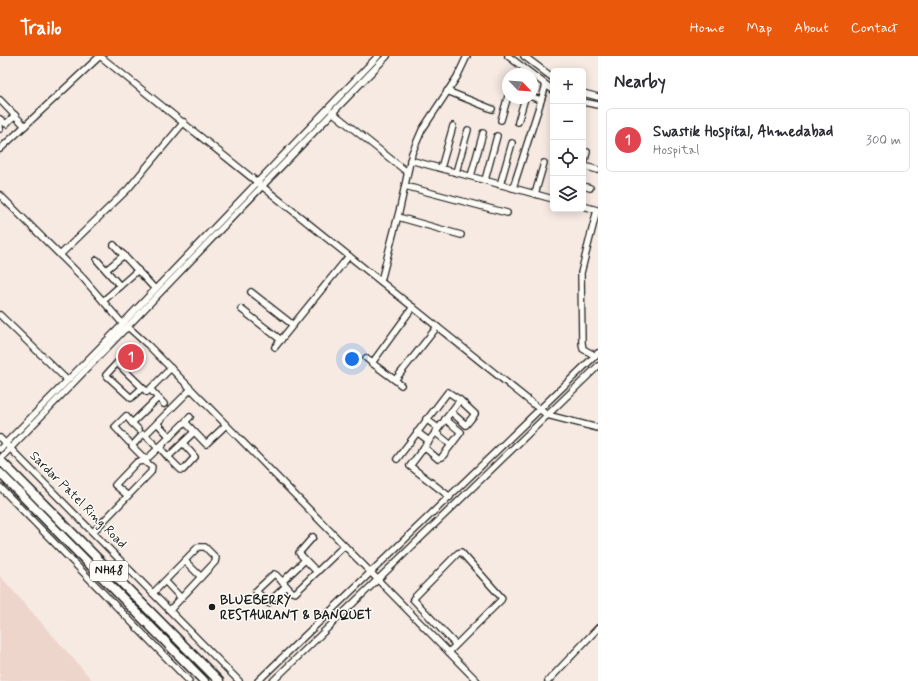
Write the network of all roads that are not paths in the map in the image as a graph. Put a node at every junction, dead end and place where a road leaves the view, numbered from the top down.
1 (100, 56) edge
2 (378, 56) edge
3 (387, 56) edge
4 (467, 56) edge
5 (508, 56) edge
6 (524, 56) edge
7 (550, 76) edge
8 (546, 84) junction
9 (550, 87) edge
10 (447, 91) junction
11 (586, 94) edge
12 (598, 97) edge
13 (538, 99) edge
14 (0, 100) edge
15 (541, 100) junction
16 (586, 103) edge
17 (506, 104) edge
18 (523, 104) edge
19 (598, 105) edge
20 (492, 108) dead end
21 (332, 112) junction
22 (15, 115) junction
23 (0, 120) edge
24 (501, 120) dead end
25 (184, 122) junction
26 (518, 122) dead end
27 (0, 125) edge
28 (25, 126) junction
29 (453, 126) dead end
30 (0, 129) edge
31 (468, 130) dead end
32 (483, 133) dead end
33 (497, 136) dead end
34 (512, 143) dead end
35 (1, 145) edge
36 (588, 152) dead end
37 (586, 158) edge
38 (410, 160) junction
39 (544, 163) dead end
40 (441, 168) junction
41 (586, 168) edge
42 (598, 170) edge
43 (407, 172) junction
44 (456, 172) junction
45 (471, 176) junction
46 (485, 180) junction
47 (257, 181) junction
48 (262, 185) junction
49 (500, 185) junction
50 (405, 186) junction
51 (586, 187) edge
52 (513, 188) junction
53 (590, 188) dead end
54 (535, 194) junction
55 (0, 195) edge
56 (550, 198) edge
57 (586, 207) edge
58 (598, 210) edge
59 (507, 213) dead end
60 (398, 217) junction
61 (461, 235) dead end
62 (114, 245) dead end
63 (60, 255) junction
64 (124, 255) junction
65 (349, 256) junction
66 (97, 260) dead end
67 (106, 270) junction
68 (138, 270) junction
69 (381, 281) junction
70 (120, 286) junction
71 (155, 289) junction
72 (251, 292) dead end
73 (103, 301) junction
74 (413, 307) junction
75 (241, 309) dead end
76 (0, 315) edge
77 (125, 325) junction
78 (293, 325) junction
79 (437, 327) junction
80 (280, 340) junction
81 (275, 347) dead end
82 (597, 354) edge
83 (124, 357) dead end
84 (366, 358) dead end
85 (372, 362) junction
86 (117, 363) junction
87 (598, 366) edge
88 (171, 368) junction
89 (67, 380) junction
90 (394, 380) junction
91 (400, 385) dead end
92 (142, 388) junction
93 (150, 389) junction
94 (191, 389) junction
95 (158, 398) junction
96 (460, 400) junction
97 (164, 404) dead end
98 (540, 410) junction
99 (451, 412) junction
100 (547, 415) junction
101 (426, 419) junction
102 (446, 419) junction
103 (132, 423) junction
104 (157, 423) junction
105 (186, 423) junction
106 (226, 425) junction
107 (598, 428) edge
108 (139, 430) dead end
109 (437, 430) junction
110 (194, 432) junction
111 (417, 432) junction
112 (145, 435) junction
113 (170, 436) junction
114 (0, 438) edge
115 (429, 440) junction
116 (129, 442) dead end
117 (183, 443) junction
118 (6, 444) junction
119 (451, 445) junction
120 (424, 447) junction
121 (158, 448) junction
122 (10, 449) junction
123 (0, 450) edge
124 (168, 457) junction
125 (396, 459) dead end
126 (0, 460) edge
127 (0, 473) edge
128 (0, 487) edge
129 (128, 496) junction
130 (450, 497) junction
131 (93, 532) junction
132 (313, 537) dead end
133 (344, 546) junction
134 (305, 560) junction
135 (185, 561) junction
136 (317, 572) junction
137 (371, 572) junction
138 (201, 577) junction
139 (378, 580) junction
140 (165, 581) junction
141 (284, 584) junction
142 (153, 594) junction
143 (181, 598) junction
144 (170, 610) junction
145 (428, 615) junction
146 (420, 622) junction
147 (435, 623) junction
148 (598, 628) edge
149 (428, 631) junction
150 (456, 645) junction
151 (449, 652) junction
152 (190, 681) edge
153 (204, 681) edge
154 (219, 681) edge
155 (240, 681) edge
156 (258, 681) edge
157 (273, 681) edge
158 (477, 681) edge
159 (548, 681) edge

1 - 25 street
1 - 28 street
2 - 47 street
3 - 21 street
4 - 10 street
5 - 8 street
6 - 7 street
8 - 9 street
8 - 15 street
10 - 20 street
10 - 38 street
11 - 12 street
13 - 15 street
14 - 22 street
15 - 52 street
16 - 19 street
17 - 24 street
18 - 26 street
21 - 43 street
21 - 48 street
22 - 23 street
22 - 28 street
25 - 47 street
25 - 63 street
27 - 30 street
28 - 35 street
29 - 40 street
31 - 44 street
32 - 45 street
33 - 46 street
34 - 49 street
36 - 37 street
38 - 40 street
38 - 43 street
39 - 54 street
40 - 44 street
41 - 42 street
43 - 50 street
44 - 45 street
45 - 46 street
46 - 49 street
47 - 48 street
47 - 71 street
48 - 65 street
48 - 77 street
49 - 52 street
50 - 59 street
50 - 60 street
51 - 53 street
52 - 54 street
54 - 56 street
55 - 63 street
57 - 58 street
58 - 82 street
60 - 61 street
60 - 69 street
62 - 64 street
63 - 73 street
64 - 67 street
64 - 68 street
65 - 69 street
65 - 78 street
66 - 67 street
67 - 70 street
68 - 70 street
68 - 71 street
69 - 74 street
70 - 73 street
71 - 77 street
72 - 78 street
73 - 77 street
74 - 79 street
74 - 85 street
75 - 80 street
76 - 89 street
77 - 88 street
77 - 89 street
77 - 122 street
78 - 80 street
79 - 90 street
79 - 98 street
80 - 81 street
82 - 98 street
83 - 86 street
84 - 85 street
85 - 90 street
86 - 92 street
86 - 92 street
87 - 100 street
88 - 93 street
88 - 94 street
89 - 118 street
90 - 91 street
92 - 93 street
93 - 95 street
94 - 104 street
94 - 106 street
95 - 97 street
95 - 103 street
96 - 99 street
96 - 99 street
96 - 101 street
98 - 100 street
98 - 130 street
99 - 102 street
100 - 107 street
100 - 139 street
101 - 109 street
101 - 111 street
102 - 109 street
102 - 119 street
103 - 108 street
103 - 116 street
104 - 112 street
104 - 113 street
105 - 110 street
105 - 113 street
105 - 124 street
106 - 110 street
106 - 133 street
109 - 115 street
109 - 119 street
110 - 117 street
111 - 115 street
111 - 125 street
112 - 121 street
112 - 121 street
113 - 121 street
114 - 118 street, Sardar Patel Ring Road
115 - 120 street
117 - 124 street
117 - 124 street
118 - 122 street, Sardar Patel Ring Road
118 - 123 street
119 - 120 street
120 - 130 street
122 - 126 street
122 - 131 street, Sardar Patel Ring Road
126 - 154 highway, Sardar Patel Ring Road / NH48
127 - 153 highway, NH48
128 - 152 street
129 - 129 street
129 - 131 street
130 - 137 street
131 - 142 street, Sardar Patel Ring Road
132 - 134 street
133 - 136 street
133 - 137 street
134 - 136 street
134 - 141 street
135 - 138 street
135 - 138 street
135 - 140 street
136 - 141 street
137 - 139 street
137 - 156 street
138 - 143 street
139 - 146 street
139 - 157 street
140 - 142 street
140 - 143 street
141 - 141 street
142 - 144 street, Sardar Patel Ring Road
143 - 144 street
144 - 155 street, Sardar Patel Ring Road
145 - 146 street
145 - 147 street
145 - 150 street
146 - 149 street
147 - 149 street
147 - 150 street
148 - 159 street
149 - 151 street
150 - 151 street
151 - 158 street

